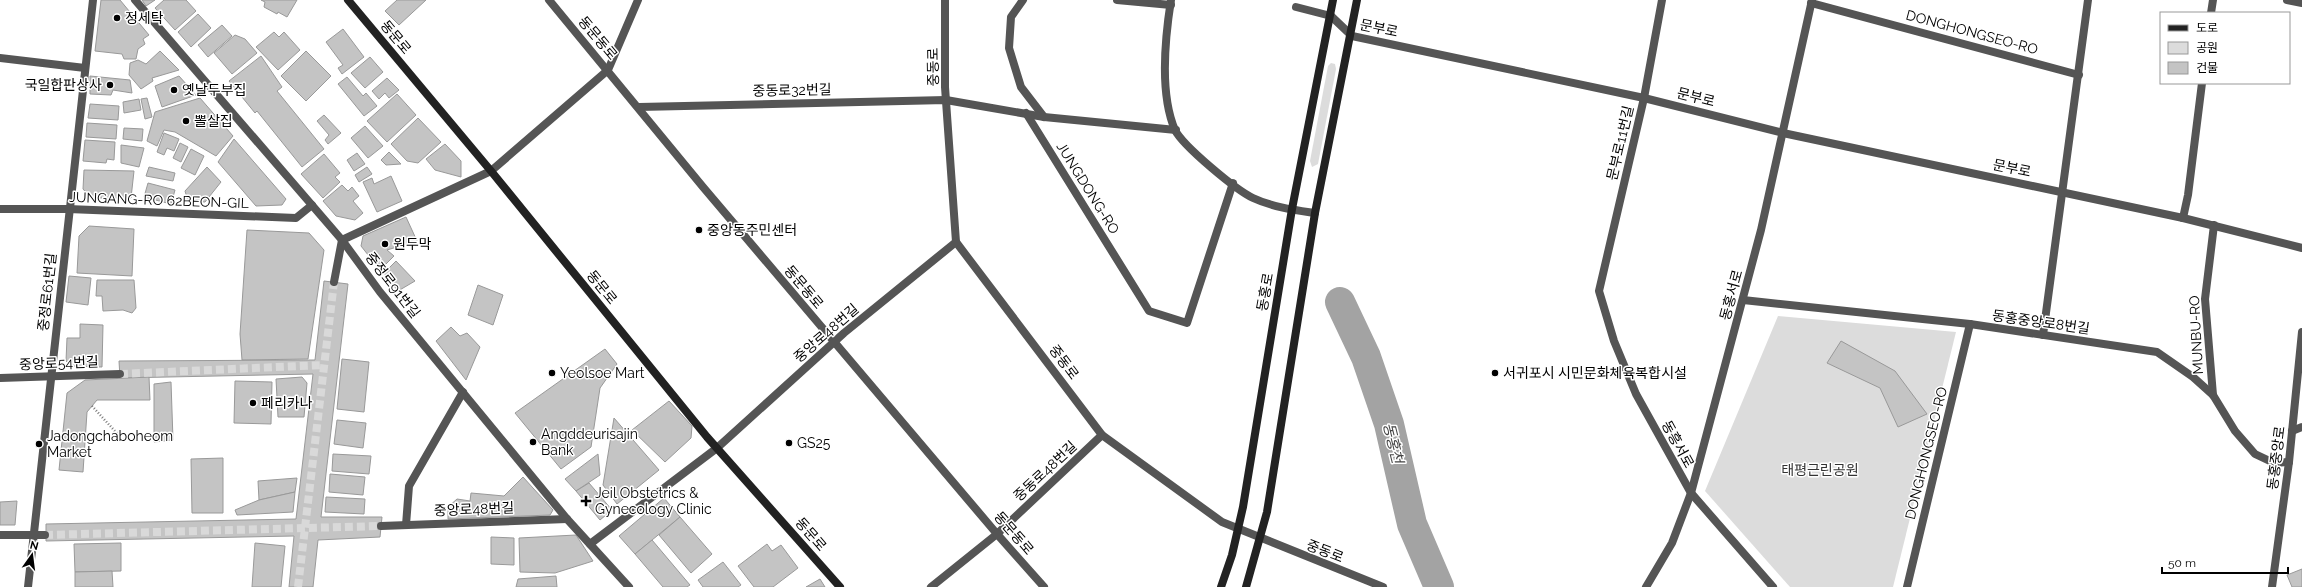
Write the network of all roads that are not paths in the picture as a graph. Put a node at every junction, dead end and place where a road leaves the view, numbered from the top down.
1 (94, 0) edge
2 (134, 0) edge
3 (348, 0) edge
4 (549, 0) edge
5 (638, 0) edge
6 (945, 0) edge
7 (1024, 0) edge
8 (1117, 0) edge
9 (1333, 0) edge
10 (1357, 0) edge
11 (1662, 0) edge
12 (2088, 0) edge
13 (2213, 0) edge
14 (2287, 0) edge
15 (1812, 1) edge
16 (1171, 2) edge
17 (2302, 3) edge
18 (1296, 7) dead end
19 (2211, 12) edge
20 (1331, 16) junction
21 (1352, 36) junction
22 (0, 58) edge
23 (85, 68) junction
24 (608, 70) junction
25 (2079, 74) junction
26 (2202, 84) edge
27 (1644, 98) junction
28 (946, 100) junction
29 (638, 107) junction
30 (1026, 114) junction
31 (1044, 117) junction
32 (1176, 130) junction
33 (1783, 133) junction
34 (491, 171) junction
35 (1233, 183) junction
36 (2063, 193) junction
37 (312, 205) junction
38 (0, 209) edge
39 (1292, 209) junction
40 (68, 210) junction
41 (1315, 213) junction
42 (2183, 218) junction
43 (2214, 225) junction
44 (342, 240) junction
45 (956, 242) junction
46 (2302, 248) edge
47 (334, 282) tunnel mouth
48 (1599, 291) joint
49 (1743, 300) junction
50 (1970, 324) junction
51 (2302, 332) edge
52 (2043, 335) junction
53 (834, 342) junction
54 (120, 374) tunnel mouth
55 (51, 377) junction
56 (0, 378) edge
57 (463, 392) junction
58 (2213, 395) junction
59 (2302, 427) edge
60 (2292, 431) junction
61 (1102, 435) junction
62 (717, 448) junction
63 (2289, 462) junction
64 (1691, 493) junction
65 (567, 519) junction
66 (406, 525) junction
67 (381, 526) tunnel mouth
68 (1239, 529) junction
69 (997, 534) junction
70 (0, 535) edge
71 (33, 535) junction
72 (45, 535) tunnel mouth
73 (1260, 539) junction
74 (590, 544) junction
75 (28, 587) edge
76 (629, 587) edge
77 (840, 587) edge
78 (931, 587) edge
79 (1044, 587) edge
80 (1221, 587) edge
81 (1246, 587) edge
82 (1383, 587) edge
83 (1646, 587) edge
84 (1773, 587) edge
85 (1906, 587) edge
86 (2272, 587) edge

1 - 23 street, 중정로61번길
2 - 37 street, 중정로91번길
3 - 34 main road, 동문로
4 - 24 street, 동문동로
5 - 24 street
6 - 28 street, 중동로
7 - 31 street
8 - 16 street
9 - 20 main road, 동홍로
10 - 21 main road
11 - 27 street, 문부로11번길
12 - 25 street
13 - 19 street
14 - 17 street
15 - 25 street, DONGHONGSEO-RO
15 - 33 street, 동홍서로
16 - 32 street
18 - 20 street
20 - 21 street, 문부로
20 - 39 main road, 동홍로
21 - 27 street, 문부로
21 - 41 main road
22 - 23 street
23 - 40 street, 중정로61번길
24 - 29 street, 동문동로
24 - 34 street
25 - 36 street
26 - 42 street
27 - 33 street, 문부로
27 - 48 street, 문부로11번길
28 - 29 street, 중동로32번길
28 - 30 street
28 - 45 street, 중동로
29 - 53 street, 동문동로
30 - 31 street
30 - 35 street, JUNGDONG-RO
31 - 32 street
32 - 35 street
33 - 36 street, 문부로
33 - 49 street, 동홍서로
34 - 44 street
34 - 62 main road, 동문로
35 - 39 street
36 - 42 street, 문부로
36 - 52 street
37 - 40 street, JUNGANG-RO 62BEON-GIL
37 - 44 street, 중정로91번길
38 - 40 street, JUNGANG-RO 62BEON-GIL
39 - 41 street
39 - 68 main road, 동홍로
40 - 55 street, 중정로61번길
41 - 73 main road
42 - 43 street, 문부로
43 - 46 street, 문부로
43 - 58 street, MUNBU-RO
44 - 47 street
44 - 57 street, 중정로91번길
45 - 53 street, 중앙로48번길
45 - 61 street, 중동로
48 - 64 street, 동흥서로
49 - 50 street, 동홍중앙로8번길
49 - 64 street, 동홍서로
50 - 52 street, 동홍중앙로8번길
50 - 85 street, DONGHONGSEO-RO
51 - 60 street, 동홍중앙로
52 - 58 street, 동홍중앙로8번길
53 - 62 street, 중앙로48번길
53 - 69 street, 동문동로
54 - 55 street, 중앙로54번길
55 - 56 street, 중앙로54번길
55 - 71 street, 중정로61번길
57 - 65 street, 중정로91번길
57 - 66 street
58 - 63 street, 동홍중앙로8번길
59 - 60 street
60 - 63 street, 동홍중앙로
61 - 68 street, 중동로
61 - 69 street, 중동로48번길
62 - 74 street, 중앙로48번길
62 - 77 main road, 동문로
63 - 86 street, 동홍중앙로
64 - 83 street, 동홍서로
64 - 84 street, 동흥서로
65 - 66 street, 중앙로48번길
65 - 74 street, 중정로91번길
66 - 67 street, 중앙로48번길
68 - 73 street, 중동로
68 - 80 main road, 동홍로
69 - 78 street, 중동로48번길
69 - 79 street, 동문동로
70 - 71 street
71 - 72 street
71 - 75 street, 중정로61번길
73 - 81 main road
73 - 82 street, 중동로
74 - 76 street, 중정로91번길

